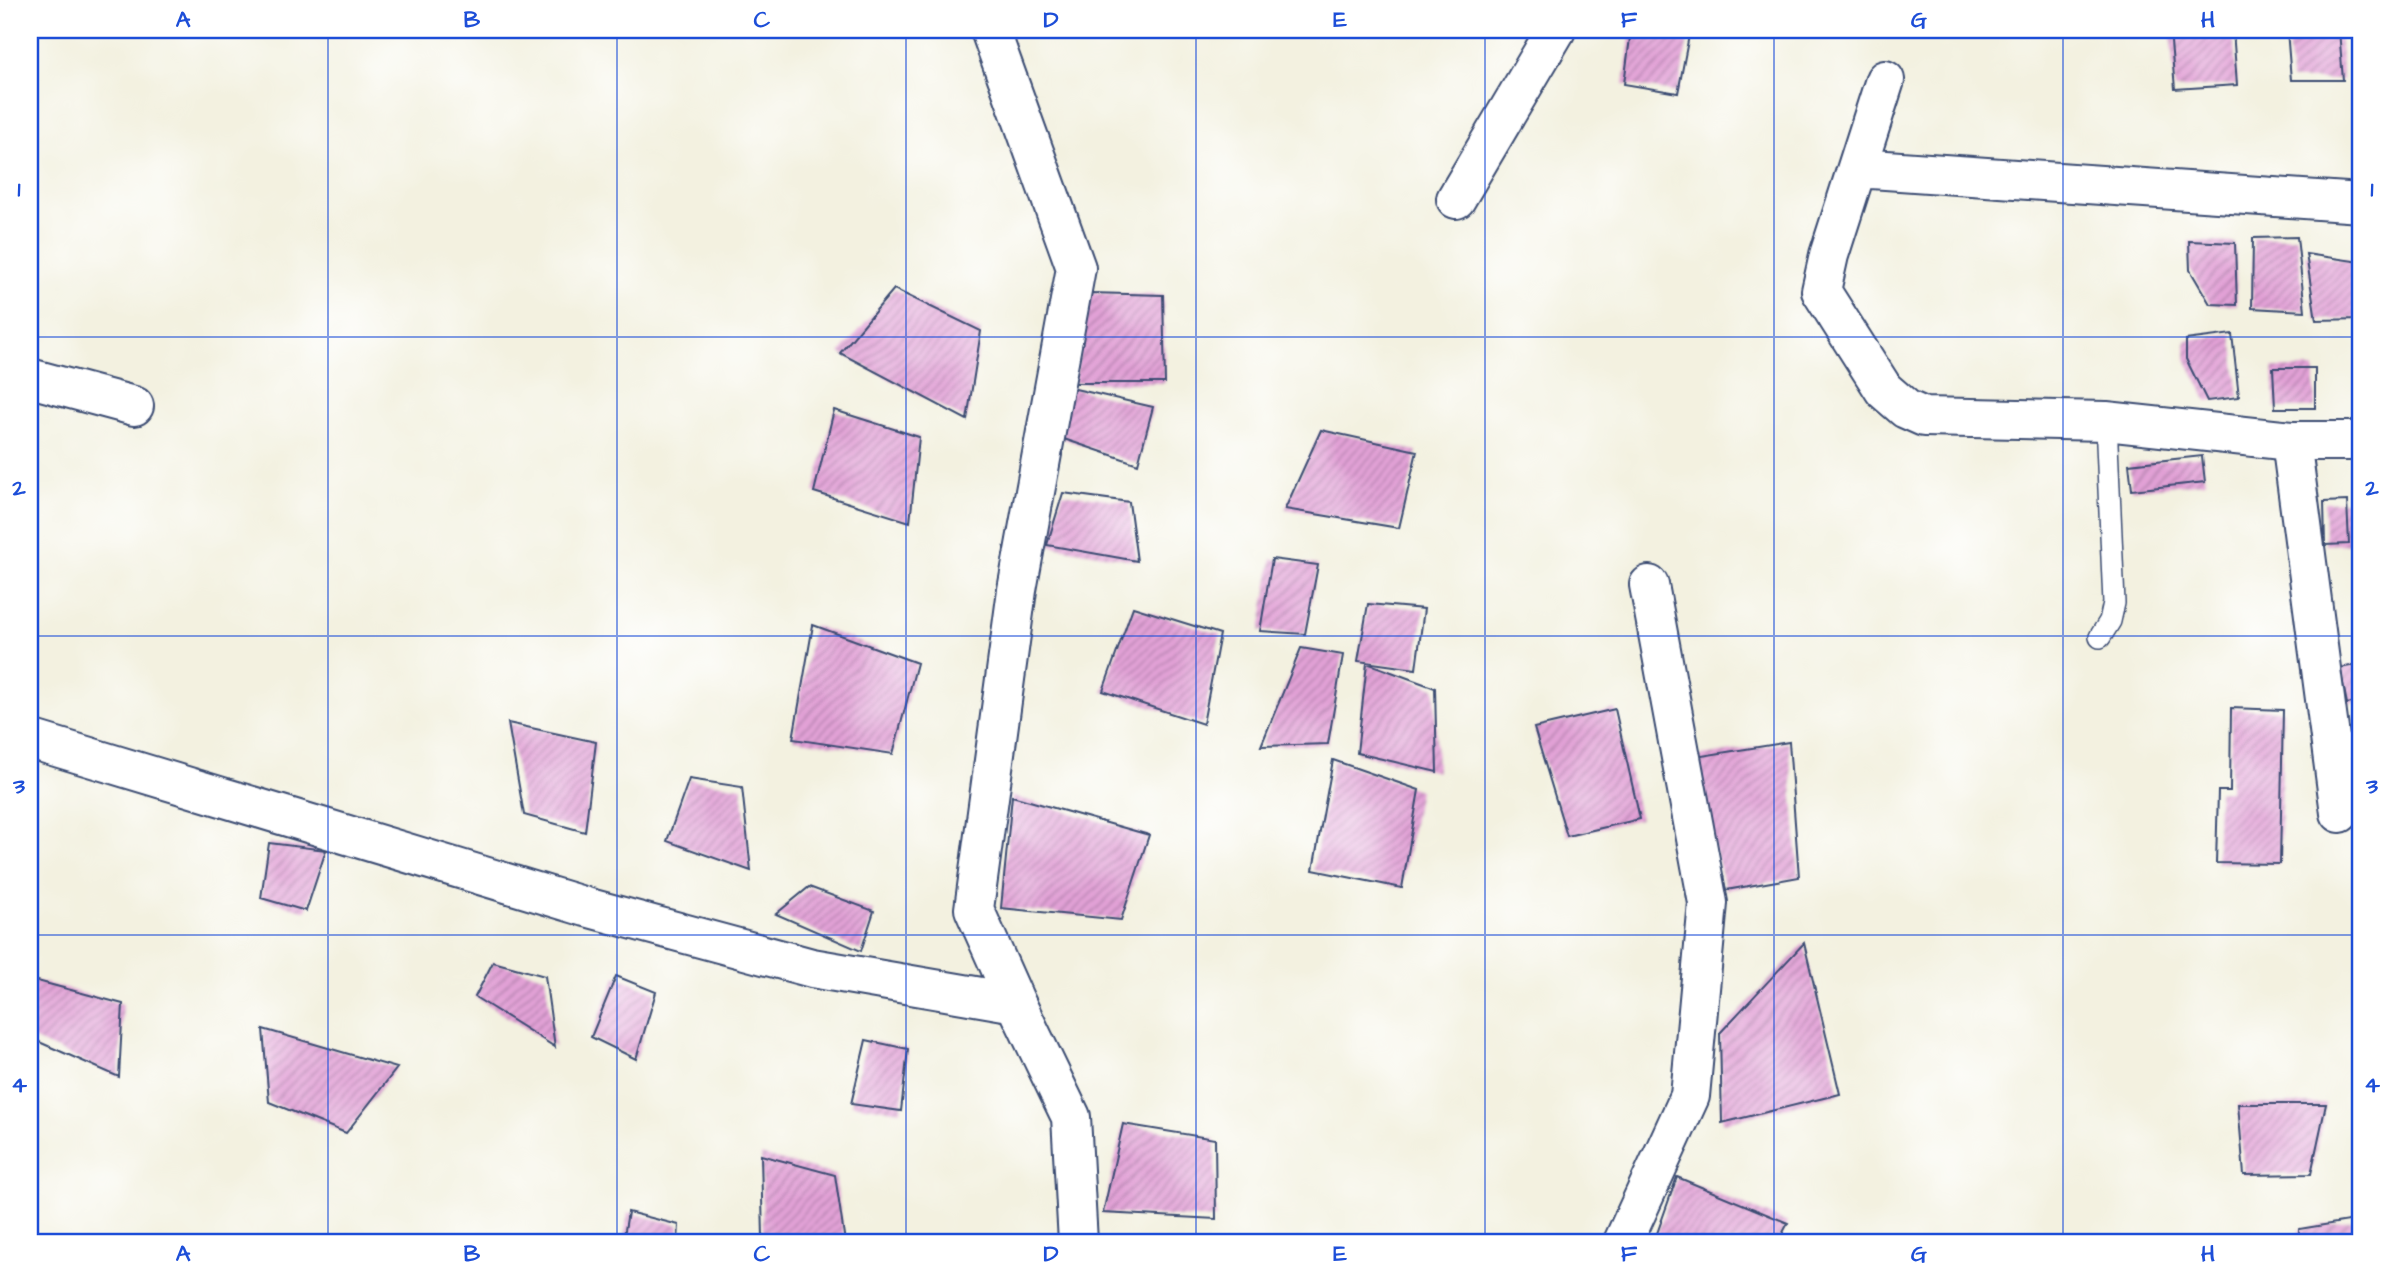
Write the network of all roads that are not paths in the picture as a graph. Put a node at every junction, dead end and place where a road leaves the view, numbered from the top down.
1 (990, 30) edge
2 (1556, 30) edge
3 (1885, 80) dead end
4 (1857, 168) junction
5 (1456, 199) dead end
6 (2361, 203) edge
7 (30, 378) edge
8 (134, 406) dead end
9 (2106, 421) junction
10 (2291, 441) junction
11 (2361, 441) edge
12 (1649, 584) dead end
13 (2100, 637) dead end
14 (30, 739) edge
15 (2340, 813) dead end
16 (1016, 1003) junction
17 (1078, 1242) edge
18 (1623, 1242) edge

1 - 16 street
2 - 5 street
3 - 4 street
4 - 6 street
4 - 9 street
7 - 8 street
9 - 10 street
9 - 13 lane
10 - 11 street
10 - 15 street
12 - 18 street
14 - 16 street
16 - 17 street

